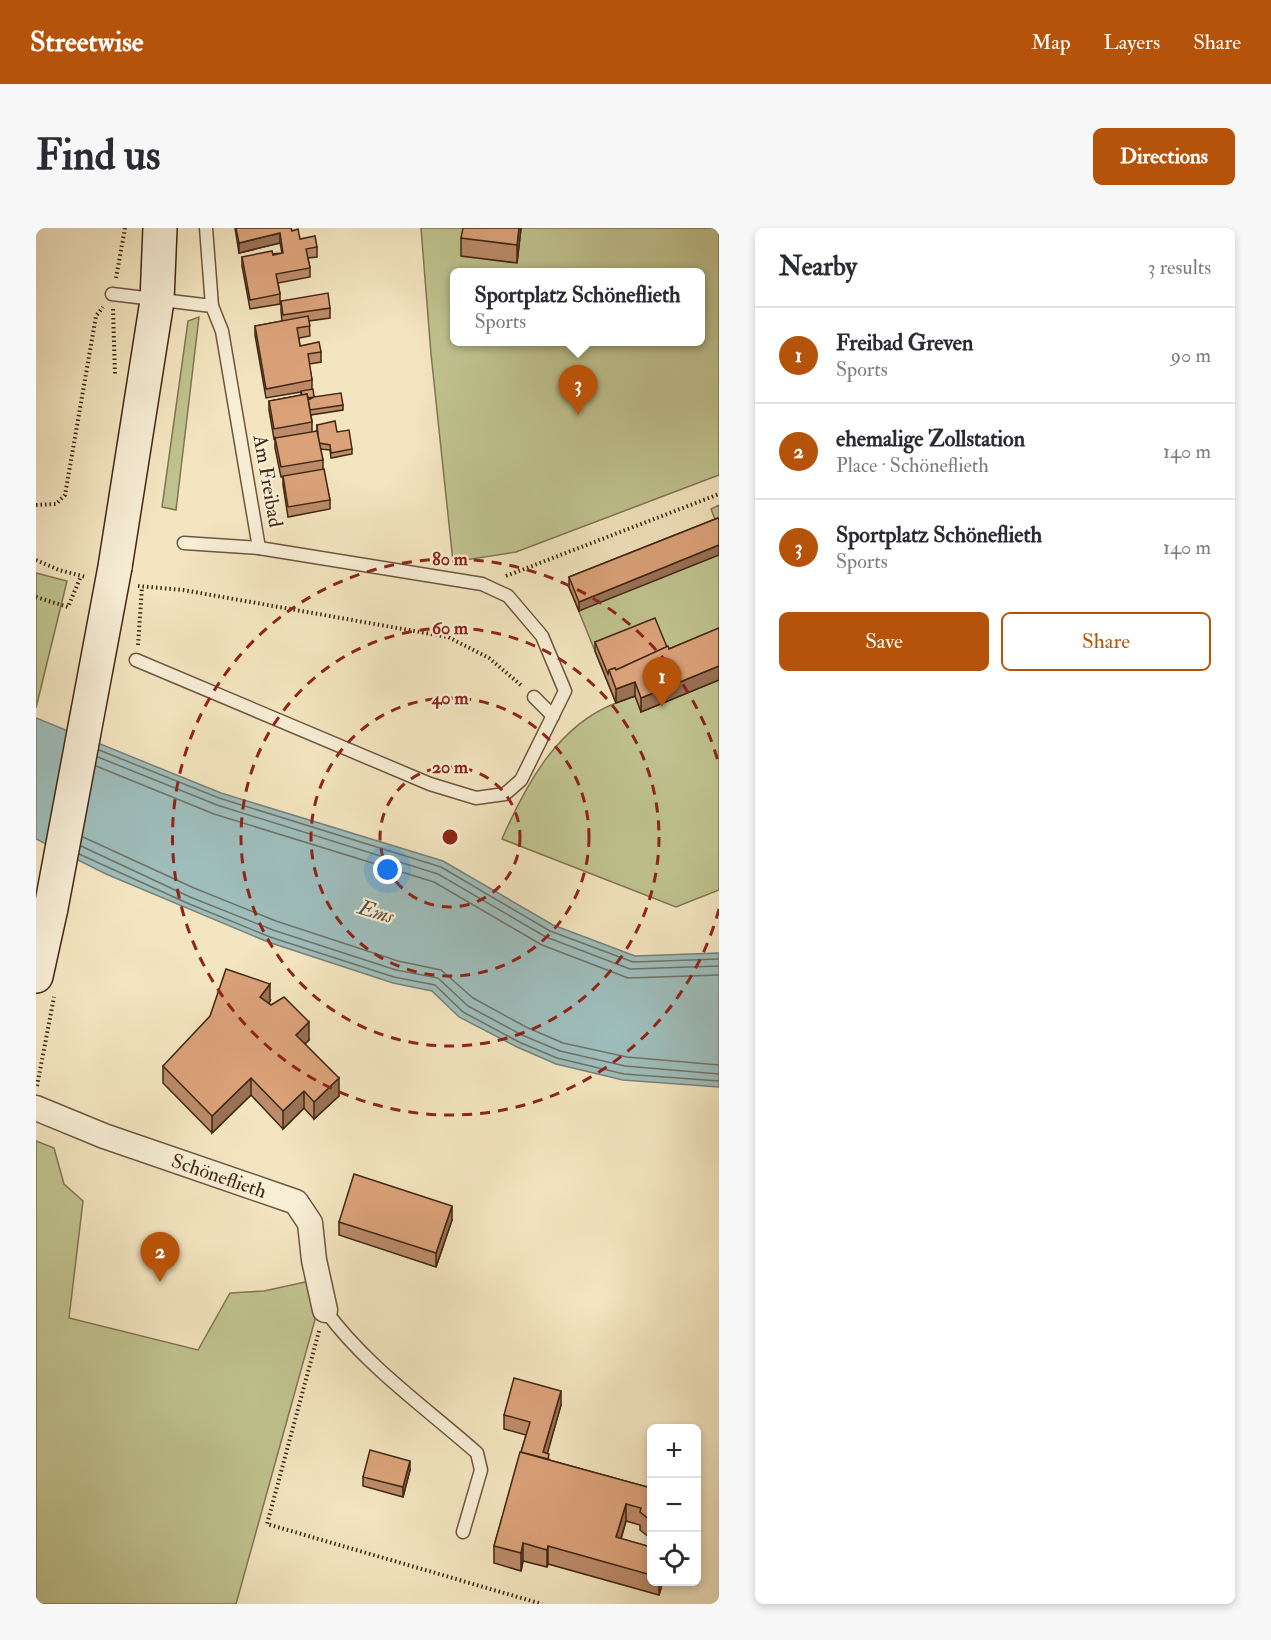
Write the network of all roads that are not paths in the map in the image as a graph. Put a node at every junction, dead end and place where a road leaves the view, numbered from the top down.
1 (160, 228) edge
2 (206, 228) edge
3 (112, 294) road end
4 (157, 300) junction
5 (212, 306) junction
6 (184, 543) dead end
7 (259, 548) junction
8 (136, 660) road end
9 (534, 697) road end
10 (553, 716) junction
11 (45, 986) edge
12 (36, 1108) edge
13 (325, 1310) joint
14 (463, 1532) dead end

1 - 4 main road
2 - 5 lane, Am Freibad
3 - 4 lane
4 - 5 lane
4 - 11 main road, bridge
5 - 7 lane, Am Freibad
6 - 7 lane
7 - 10 lane, Am Freibad
8 - 10 lane, Am Freibad
9 - 10 lane
12 - 13 street, Schöneflieth
13 - 14 lane

